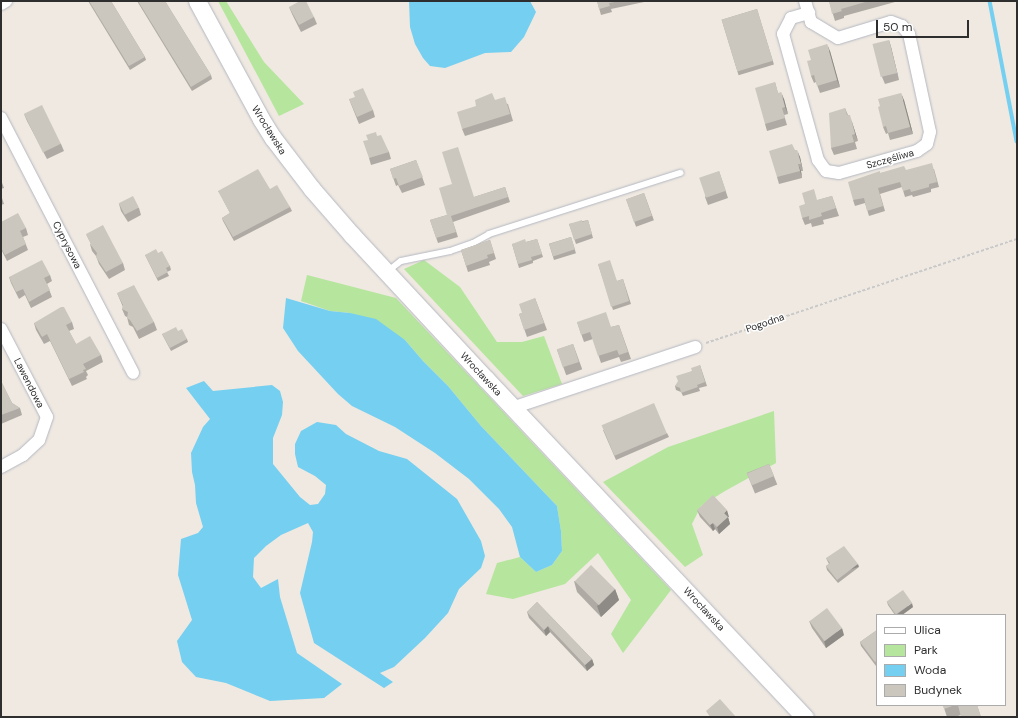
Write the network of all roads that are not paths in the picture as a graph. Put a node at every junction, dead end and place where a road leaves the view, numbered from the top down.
1 (6, 1) edge
2 (197, 1) edge
3 (1, 4) edge
4 (807, 7) edge
5 (1, 118) edge
6 (680, 173) dead end
7 (386, 272) junction
8 (1, 329) edge
9 (695, 347) road end
10 (133, 373) dead end
11 (515, 409) junction
12 (1, 467) edge
13 (805, 717) edge

1 - 3 street
2 - 7 main road, Wrocławska
4 - 4 street, Szczęśliwa
5 - 10 street, Cyprysowa
6 - 7 lane
7 - 11 main road, Wrocławska
8 - 12 street, Lawendowa
9 - 11 street
11 - 13 main road, Wrocławska

